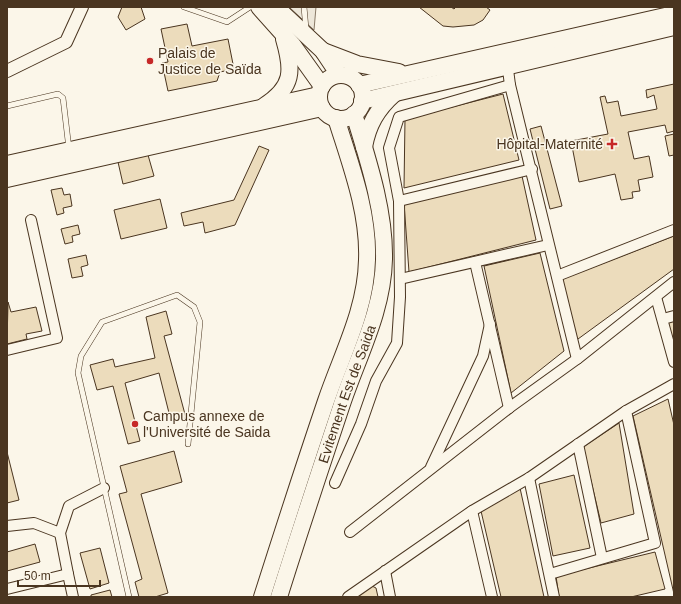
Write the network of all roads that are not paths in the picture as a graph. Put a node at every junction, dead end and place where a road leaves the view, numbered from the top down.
1 (82, 7) edge
2 (184, 7) edge
3 (250, 7) edge
4 (259, 7) edge
5 (276, 7) edge
6 (304, 7) edge
7 (674, 14) edge
8 (674, 27) edge
9 (306, 34) junction
10 (283, 35) junction
11 (323, 51) junction
12 (506, 59) junction
13 (7, 71) edge
14 (411, 73) junction
15 (339, 76) junction
16 (359, 85) junction
17 (510, 85) junction
18 (394, 94) junction
19 (321, 97) junction
20 (7, 106) edge
21 (358, 108) junction
22 (257, 110) junction
23 (336, 118) junction
24 (364, 147) junction
25 (69, 150) junction
26 (7, 164) edge
27 (532, 169) junction
28 (7, 179) edge
29 (399, 201) junction
30 (31, 220) dead end
31 (674, 230) edge
32 (548, 246) junction
33 (475, 262) junction
34 (557, 276) junction
35 (400, 279) junction
36 (674, 282) edge
37 (656, 297) junction
38 (674, 316) edge
39 (663, 319) junction
40 (490, 324) junction
41 (7, 350) edge
42 (577, 359) junction
43 (674, 362) edge
44 (674, 384) edge
45 (509, 408) junction
46 (626, 411) junction
47 (188, 444) dead end
48 (578, 444) junction
49 (430, 470) junction
50 (529, 478) junction
51 (335, 483) dead end
52 (104, 488) junction
53 (472, 511) junction
54 (7, 526) edge
55 (350, 532) dead end
56 (60, 533) junction
57 (602, 558) junction
58 (385, 571) junction
59 (68, 574) junction
60 (550, 574) junction
61 (7, 589) edge
62 (73, 597) edge
63 (129, 597) edge
64 (262, 597) edge
65 (279, 597) edge
66 (348, 597) edge
67 (390, 597) edge
68 (492, 597) edge
69 (554, 597) edge

1 - 13 street
2 - 3 lane
4 - 10 main road
5 - 9 main road
6 - 9 lane
7 - 12 main road
8 - 12 main road
9 - 11 main road
10 - 19 main road
10 - 22 main road
11 - 14 main road
11 - 15 main road
12 - 14 main road
12 - 17 street
12 - 18 main road
14 - 16 main road
15 - 16 main road
15 - 19 main road
16 - 21 main road
17 - 27 street
17 - 29 street
18 - 21 main road
18 - 24 main road
19 - 22 main road
19 - 23 main road
19 - 28 main road
20 - 25 lane
21 - 23 main road
21 - 24 main road, Evitement Est de Saida
22 - 25 main road
23 - 64 main road
24 - 65 main road, Evitement Est de Saida
25 - 26 main road
27 - 29 street
27 - 32 street
29 - 35 street
30 - 41 street
31 - 34 street
32 - 33 street
32 - 34 street
33 - 35 street
33 - 40 street
34 - 42 street
35 - 51 street
36 - 37 street
37 - 39 street
37 - 42 street
38 - 39 street
39 - 43 street
40 - 45 street
40 - 49 street
42 - 45 street
44 - 46 street
45 - 49 street
46 - 48 street
46 - 57 street
47 - 52 lane
48 - 50 street
48 - 57 street
49 - 55 street
50 - 53 street
50 - 60 street
52 - 56 street
52 - 63 lane
53 - 58 street
53 - 68 street
54 - 56 street
56 - 59 street
57 - 60 street
58 - 66 street
58 - 67 street
59 - 61 street
59 - 62 street
60 - 69 street

